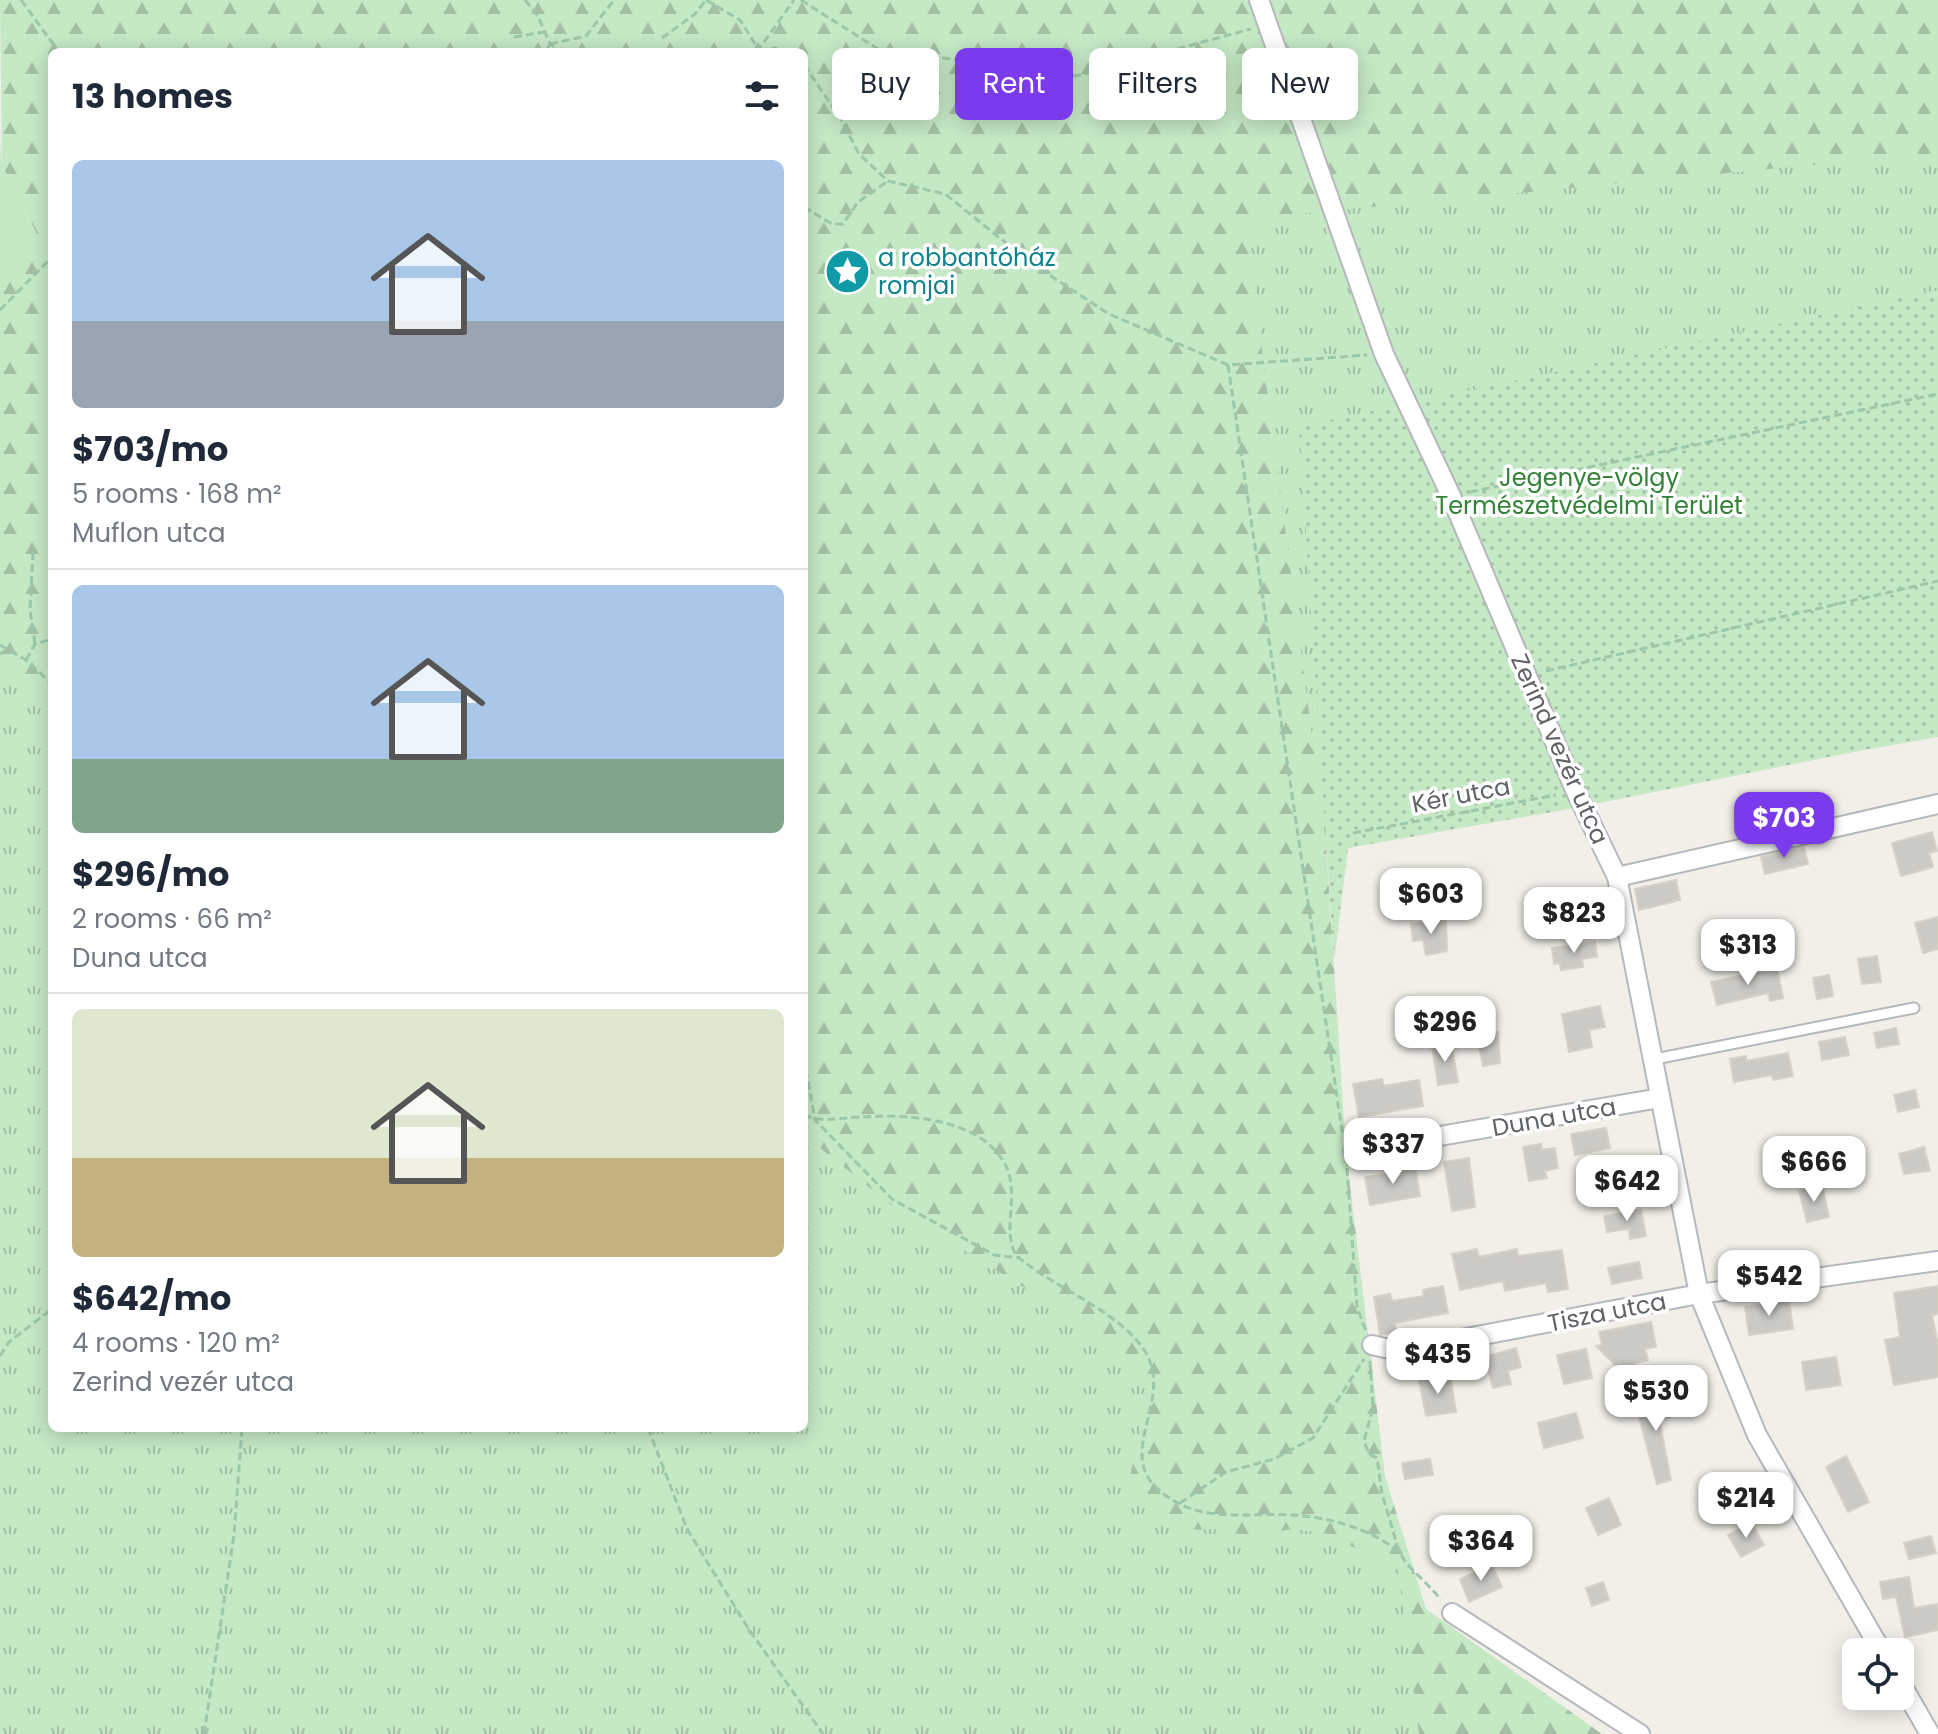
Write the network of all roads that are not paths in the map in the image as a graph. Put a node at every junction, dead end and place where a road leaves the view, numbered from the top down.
1 (1259, 0) edge
2 (1938, 804) edge
3 (1617, 877) junction
4 (1914, 1008) dead end
5 (1655, 1059) junction
6 (1660, 1098) junction
7 (1349, 1152) road end
8 (1938, 1261) edge
9 (1699, 1294) junction
10 (1372, 1345) road end
11 (1452, 1613) road end
12 (1874, 1638) edge
13 (1914, 1706) edge
14 (1640, 1734) edge
15 (1930, 1734) edge

1 - 3 street, Zerind vezér utca
2 - 3 street
3 - 5 street, Zerind vezér utca
4 - 5 lane
5 - 6 street, Zerind vezér utca
6 - 7 street, Duna utca
6 - 9 street, Zerind vezér utca
8 - 9 street, Tisza utca
9 - 10 street, Tisza utca
9 - 12 street, Zerind vezér utca
11 - 14 street
13 - 15 street

